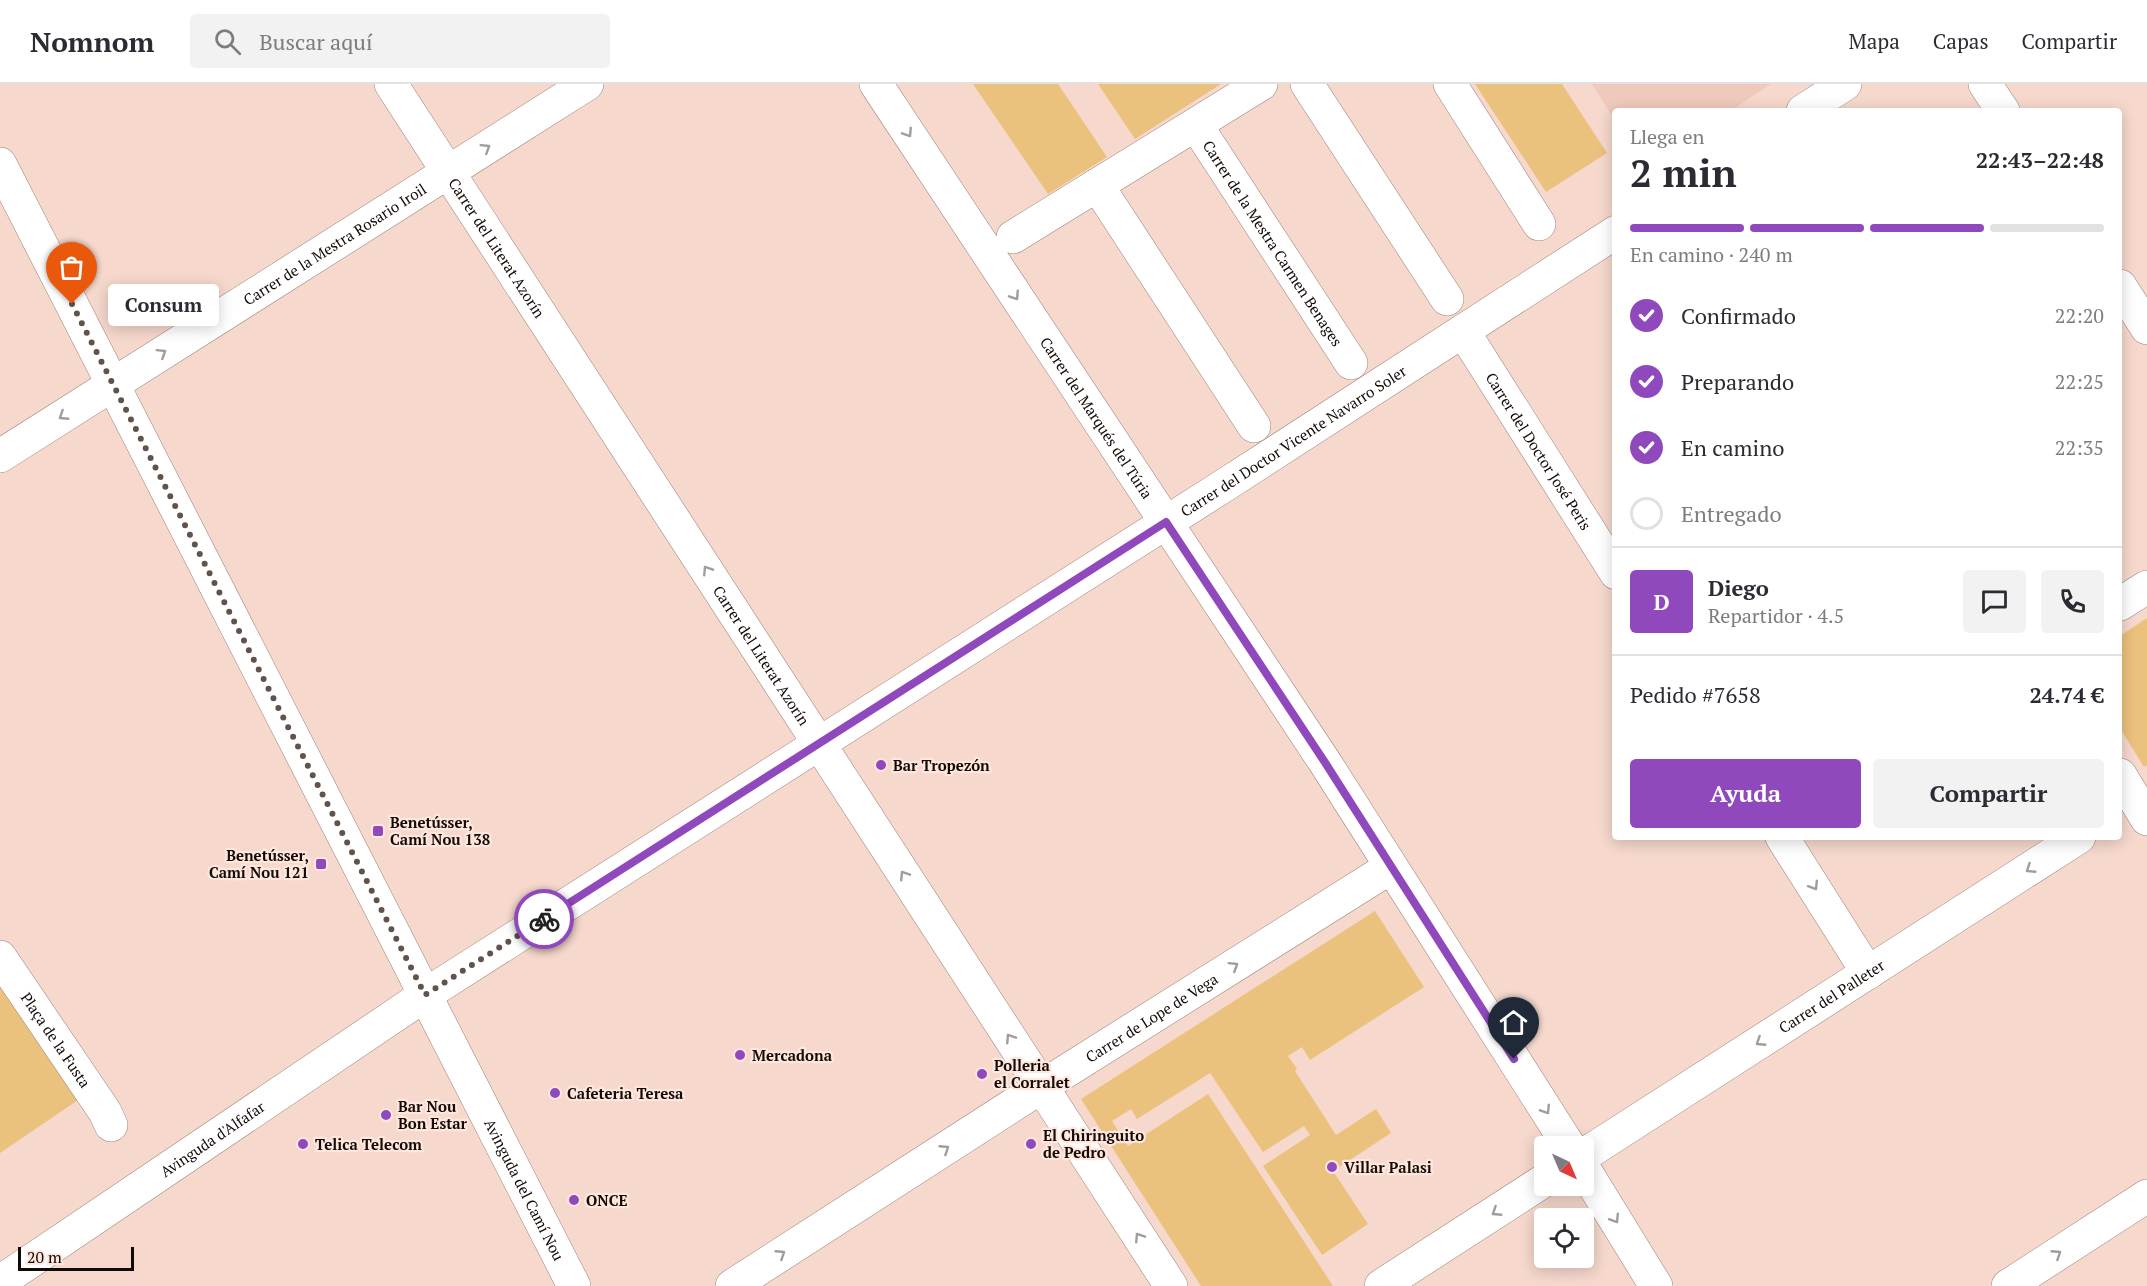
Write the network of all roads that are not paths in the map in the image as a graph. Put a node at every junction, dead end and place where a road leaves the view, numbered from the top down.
1 (391, 84) edge
2 (587, 84) edge
3 (876, 84) edge
4 (1261, 84) edge
5 (1307, 84) edge
6 (1450, 84) edge
7 (1845, 84) edge
8 (1985, 84) edge
9 (1808, 108) edge
10 (2001, 108) edge
11 (1196, 124) junction
12 (0, 164) edge
13 (448, 172) junction
14 (1097, 185) junction
15 (1539, 224) dead end
16 (1612, 235) edge
17 (1012, 237) dead end
18 (2122, 289) edge
19 (1447, 299) dead end
20 (2147, 328) edge
21 (1463, 332) junction
22 (1351, 363) dead end
23 (113, 385) junction
24 (1254, 426) dead end
25 (0, 456) edge
26 (1166, 522) junction
27 (1612, 567) edge
28 (2147, 587) edge
29 (2122, 603) edge
30 (819, 742) junction
31 (1784, 840) edge
32 (2074, 840) edge
33 (1392, 867) junction
34 (0, 957) edge
35 (1868, 973) junction
36 (425, 995) junction
37 (1041, 1087) junction
38 (111, 1125) dead end
39 (1563, 1136) edge
40 (1594, 1149) edge
41 (1594, 1185) edge
42 (1534, 1187) edge
43 (2147, 1196) edge
44 (0, 1282) edge
45 (574, 1286) edge
46 (732, 1286) edge
47 (1171, 1286) edge
48 (1381, 1286) edge
49 (1656, 1286) edge
50 (2008, 1286) edge

1 - 13 street, Carrer del Literat Azorín
13 -> 2 street, Carrer de la Mestra Rosario Iroil
3 -> 26 street, Carrer del Marqués del Túria
4 - 11 street
5 - 19 street
6 - 15 street
7 - 9 street
8 - 10 street
11 - 14 street
11 - 22 street, Carrer de la Mestra Carmen Benages
12 - 23 street, Avinguda del Camí Nou
23 -> 13 street, Carrer de la Mestra Rosario Iroil
30 -> 13 street, Carrer del Literat Azorín
14 - 17 street
14 - 24 street
16 - 21 street, Carrer del Doctor Vicente Navarro Soler
18 - 20 street
21 - 26 street, Carrer del Doctor Vicente Navarro Soler
21 - 27 street, Carrer del Doctor José Peris
23 -> 25 street, Carrer de la Mestra Rosario Iroil
23 - 36 street, Avinguda del Camí Nou
26 - 30 street, Carrer del Doctor Vicente Navarro Soler
26 - 33 street, Carrer del Marqués del Túria
28 - 29 street
30 - 36 street, Carrer del Doctor Vicente Navarro Soler
37 -> 30 street, Carrer del Literat Azorín
31 -> 35 street
32 -> 35 street, Carrer del Palleter
37 -> 33 street, Carrer de Lope de Vega
33 -> 39 street, Carrer del Marqués del Túria
34 - 38 street, Plaça de la Fusta
35 -> 40 street, Carrer del Palleter
36 - 44 street, Avinguda d'Alfafar
36 - 45 street, Avinguda del Camí Nou
46 -> 37 street, Carrer de Lope de Vega
47 -> 37 street, Carrer del Literat Azorín
41 -> 49 street
42 -> 48 street
50 -> 43 street

